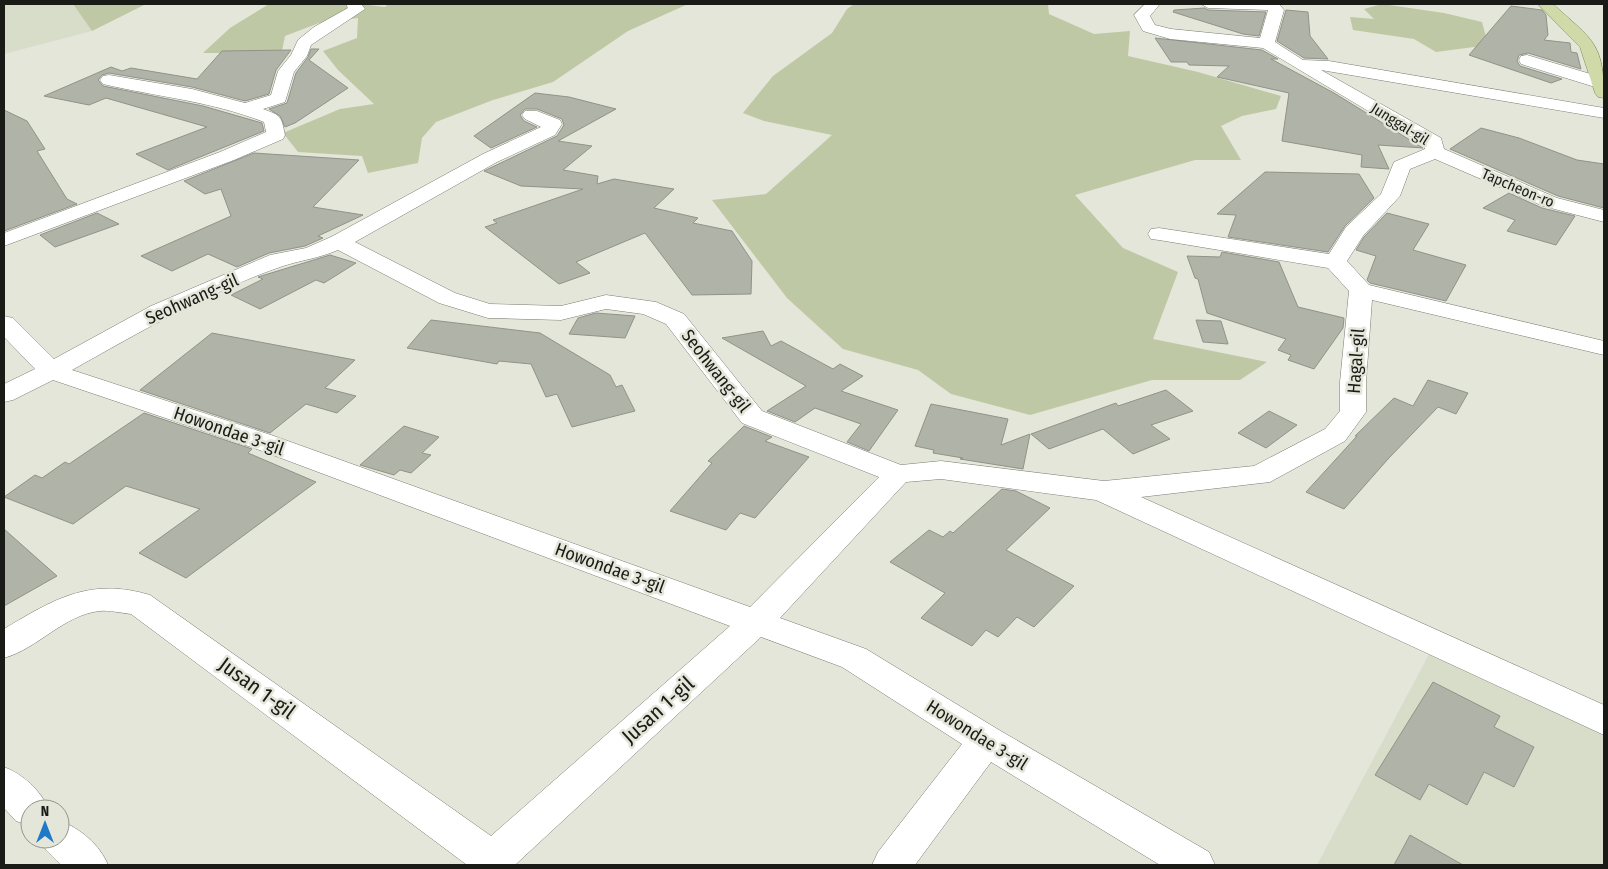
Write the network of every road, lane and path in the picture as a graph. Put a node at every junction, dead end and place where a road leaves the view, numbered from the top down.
1 (353, 4) edge
2 (1153, 4) edge
3 (1208, 4) edge
4 (1545, 4) edge
5 (1272, 5) edge
6 (1267, 44) junction
7 (1528, 60) dead end
8 (1296, 63) junction
9 (109, 80) dead end
10 (1602, 88) edge
11 (246, 108) junction
12 (1604, 114) edge
13 (531, 115) dead end
14 (1435, 152) junction
15 (1604, 216) edge
16 (1159, 234) dead end
17 (4, 240) edge
18 (339, 242) junction
19 (1335, 262) junction
20 (1361, 290) junction
21 (4, 323) edge
22 (1604, 348) edge
23 (51, 371) junction
24 (4, 394) edge
25 (898, 474) junction
26 (1104, 491) junction
27 (756, 622) junction
28 (4, 645) edge
29 (1604, 722) edge
30 (986, 741) junction
31 (4, 783) edge
32 (20, 799) edge
33 (70, 848) edge
34 (490, 862) edge
35 (88, 865) edge
36 (892, 865) edge
37 (1195, 865) edge

1 - 11 street
2 - 6 street, Junggal-gil
3 - 5 street
4 - 10 main road
5 - 6 street
6 - 8 street, Junggal-gil
7 - 10 street
8 - 12 street, Junggal-gil
8 - 14 street, Junggal-gil
9 - 11 street
11 - 17 street
13 - 18 street, Seohwang-gil
14 - 15 street, Tapcheon-ro
14 - 19 street, Junggal-gil
16 - 19 street
18 - 23 street, Seohwang-gil
18 - 25 street, Seohwang-gil
19 - 20 street
20 - 22 street
20 - 26 street, Hagal-gil
21 - 23 street, Howondae 3-gil
23 - 24 street, Seohwang-gil
23 - 27 street, Howondae 3-gil
25 - 26 street, Seohwang-gil
25 - 27 street, Jusan 1-gil
26 - 29 street
27 - 30 street, Howondae 3-gil
27 - 34 street, Jusan 1-gil
28 - 34 street, Jusan 1-gil
30 - 36 street
30 - 37 street, Howondae 3-gil
31 - 32 street
33 - 35 street

